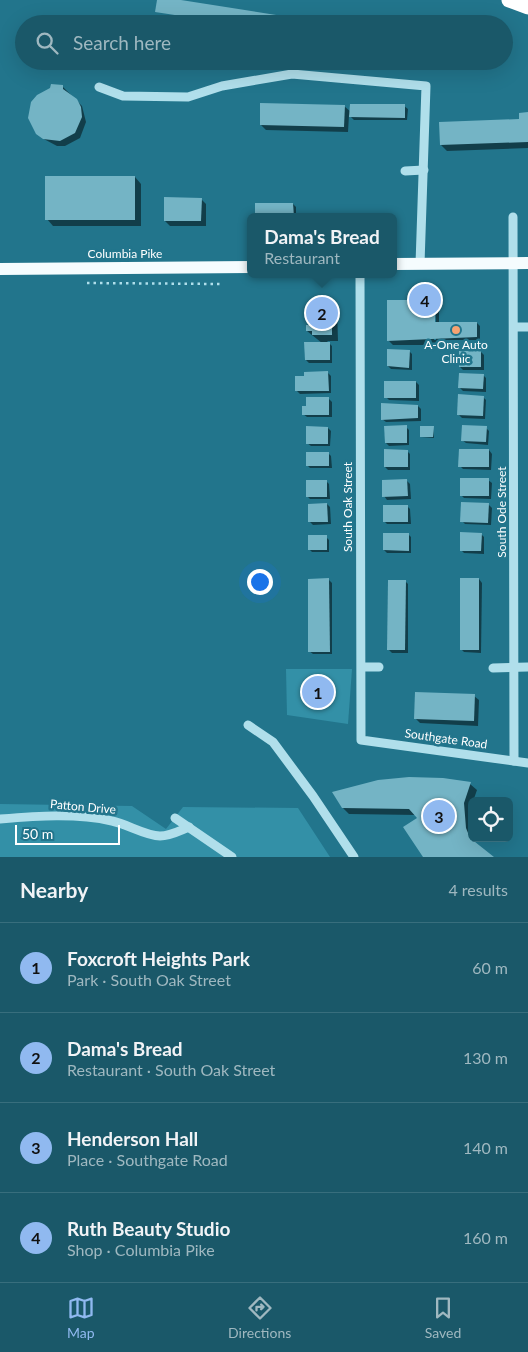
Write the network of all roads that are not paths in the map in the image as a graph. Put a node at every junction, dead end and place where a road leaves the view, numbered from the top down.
1 (508, 0) edge
2 (528, 7) edge
3 (99, 87) dead end
4 (424, 170) junction
5 (405, 171) dead end
6 (513, 217) dead end
7 (515, 262) junction
8 (528, 263) edge
9 (397, 264) edge
10 (420, 264) junction
11 (247, 267) edge
12 (0, 269) edge
13 (360, 278) edge
14 (515, 327) junction
15 (528, 327) edge
16 (362, 667) junction
17 (379, 667) dead end
18 (493, 668) dead end
19 (514, 668) junction
20 (528, 668) edge
21 (248, 725) dead end
22 (361, 740) joint
23 (514, 761) junction
24 (528, 763) edge
25 (175, 818) dead end
26 (0, 819) edge
27 (189, 827) junction
28 (232, 857) edge
29 (354, 857) edge

1 - 2 highway
3 - 4 street
4 - 5 street
4 - 10 street
6 - 7 street, South Ode Street
7 - 8 main road
7 - 10 main road
7 - 14 street, South Ode Street
9 - 10 main road
11 - 12 main road, Columbia Pike
13 - 16 street, South Oak Street
14 - 15 street
14 - 19 street, South Ode Street
16 - 17 street
16 - 22 street, South Oak Street
18 - 19 street
19 - 20 street
19 - 23 street, South Ode Street
21 - 29 street
22 - 23 street, Southgate Road
23 - 24 street, Southgate Road
25 - 27 street
26 - 27 street, Patton Drive
27 - 28 street

